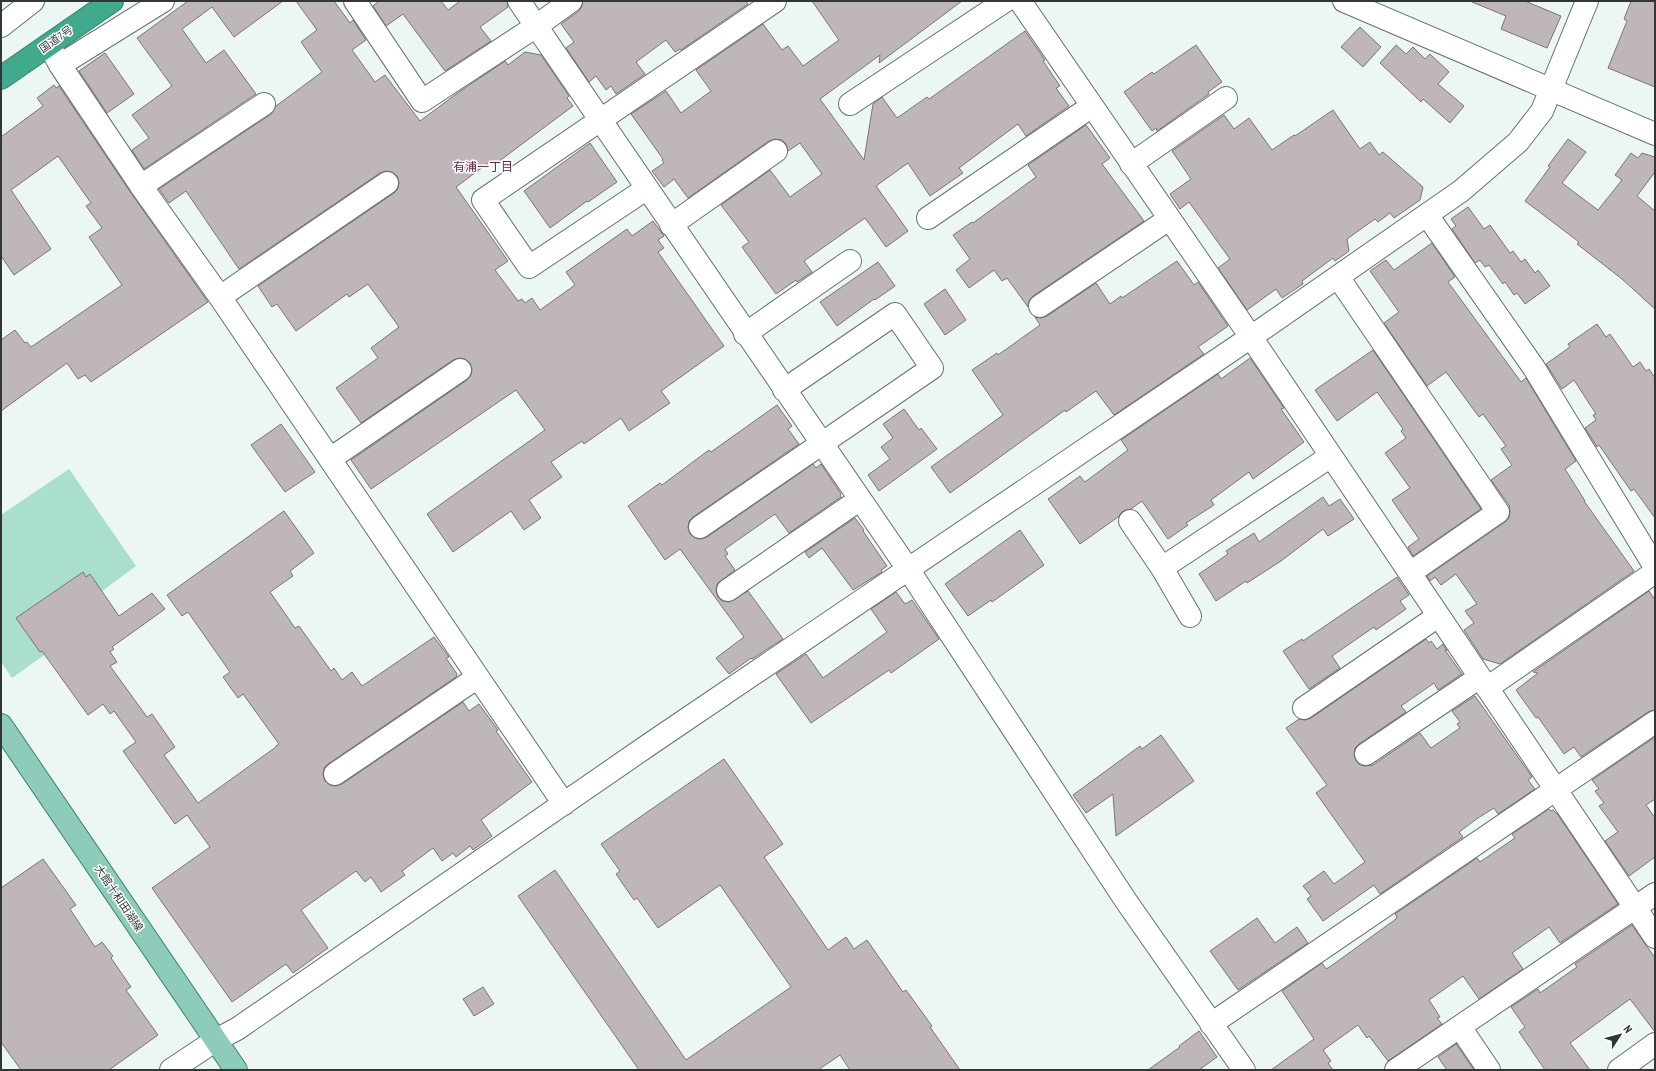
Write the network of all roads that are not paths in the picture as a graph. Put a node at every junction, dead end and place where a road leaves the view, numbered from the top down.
1 (112, 1) edge
2 (163, 1) edge
3 (355, 1) edge
4 (519, 1) edge
5 (571, 1) edge
6 (775, 1) edge
7 (1005, 1) edge
8 (1020, 1) edge
9 (1344, 1) edge
10 (1587, 1) edge
11 (23, 4) edge
12 (1, 26) edge
13 (535, 27) junction
14 (49, 45) junction
15 (60, 65) junction
16 (1, 78) edge
17 (1550, 90) junction
18 (1226, 98) dead end
19 (264, 104) dead end
20 (850, 104) dead end
21 (1092, 106) junction
22 (600, 119) junction
23 (1655, 134) edge
24 (776, 151) dead end
25 (1132, 164) junction
26 (387, 183) dead end
27 (141, 186) junction
28 (646, 189) junction
29 (1427, 215) junction
30 (928, 218) dead end
31 (1169, 219) junction
32 (671, 225) junction
33 (850, 261) dead end
34 (1338, 277) junction
35 (220, 298) junction
36 (1040, 306) dead end
37 (746, 334) junction
38 (1251, 337) junction
39 (460, 370) dead end
40 (784, 390) junction
41 (821, 445) junction
42 (1331, 456) junction
43 (330, 459) junction
44 (859, 500) junction
45 (1130, 521) dead end
46 (700, 527) dead end
47 (1655, 566) edge
48 (1162, 568) junction
49 (908, 569) junction
50 (1655, 572) edge
51 (1410, 573) junction
52 (728, 590) dead end
53 (1190, 616) dead end
54 (1438, 616) junction
55 (478, 676) junction
56 (1483, 682) junction
57 (1304, 708) dead end
58 (1655, 722) edge
59 (1, 725) edge
60 (1366, 754) dead end
61 (335, 774) dead end
62 (1556, 789) junction
63 (564, 804) junction
64 (1655, 894) edge
65 (1636, 908) junction
66 (1655, 937) edge
67 (1211, 1024) junction
68 (1460, 1027) junction
69 (216, 1040) junction
70 (1655, 1044) edge
71 (171, 1070) edge
72 (236, 1070) edge
73 (1244, 1070) edge
74 (1396, 1070) edge
75 (1488, 1070) edge
76 (1619, 1070) edge

1 - 14 highway, 国道7号
2 - 15 street
3 - 13 street
4 - 13 street
5 - 13 street
6 - 22 street
7 - 20 street
8 - 21 street
9 - 17 street
10 - 17 street
11 - 12 street
13 - 22 street
14 - 15 street
14 - 16 highway, 国道7号
15 - 27 street
17 - 23 street
17 - 29 street
18 - 25 street
19 - 27 street
21 - 25 street
21 - 30 street
22 - 28 street
22 - 28 street
24 - 32 street
25 - 31 street
26 - 35 street
27 - 35 street
28 - 32 street
29 - 34 street
29 - 47 street
31 - 36 street
31 - 38 street
32 - 37 street
33 - 37 street
34 - 38 street
34 - 51 street
35 - 43 street
37 - 40 street
38 - 42 street
38 - 49 street
39 - 43 street
40 - 41 street
40 - 41 street
41 - 44 street
41 - 46 street
42 - 48 street
42 - 51 street
43 - 55 street
44 - 49 street
44 - 52 street
45 - 48 street
48 - 53 street
49 - 63 street
49 - 67 street
50 - 56 street
51 - 54 street
54 - 56 street
54 - 57 street
55 - 61 street
55 - 63 street
56 - 60 street
56 - 62 street
58 - 62 street
59 - 69 main road, 大館十和田湖線
62 - 65 street
62 - 67 street
63 - 69 street
64 - 65 street
65 - 66 street
65 - 68 street
67 - 73 street
68 - 74 street
68 - 75 street
69 - 71 street
69 - 72 main road, 大館十和田湖線
70 - 76 street

